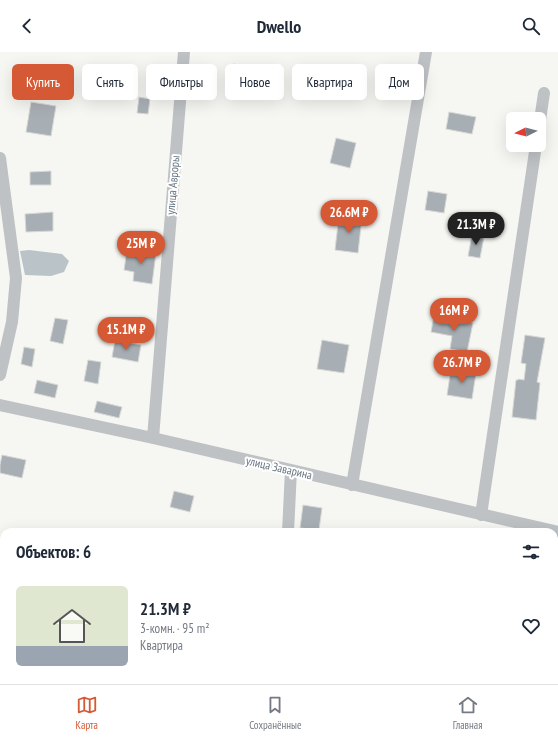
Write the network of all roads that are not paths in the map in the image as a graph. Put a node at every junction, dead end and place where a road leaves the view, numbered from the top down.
1 (184, 52) edge
2 (426, 52) edge
3 (544, 93) dead end
4 (541, 112) edge
5 (535, 152) edge
6 (0, 158) edge
7 (0, 375) edge
8 (0, 405) edge
9 (153, 438) junction
10 (291, 470) junction
11 (352, 485) junction
12 (481, 515) junction
13 (288, 528) edge
14 (540, 528) edge

1 - 9 street, улица Авроры
2 - 11 street
3 - 4 street
5 - 12 street
6 - 7 street
8 - 9 street, улица Заварина
9 - 10 street, улица Заварина
10 - 11 street, улица Заварина
10 - 13 street
11 - 12 street, улица Заварина
12 - 14 street, улица Заварина

